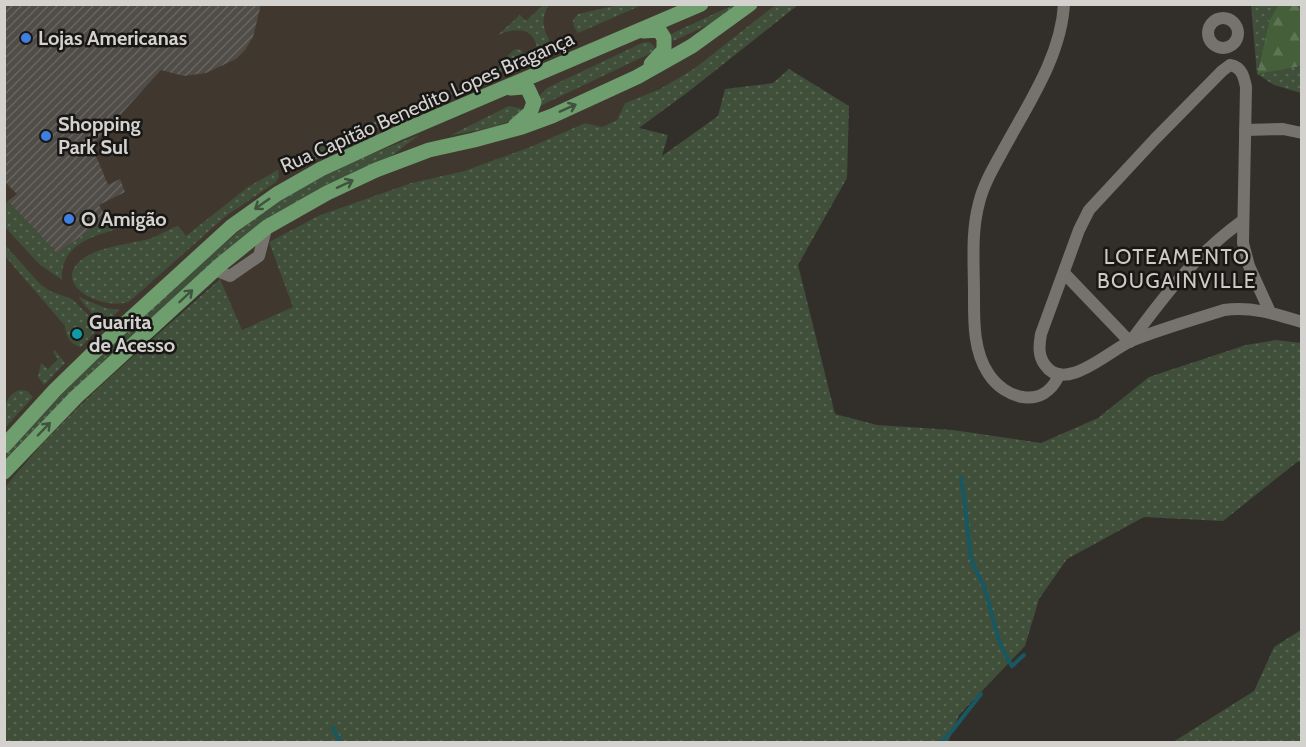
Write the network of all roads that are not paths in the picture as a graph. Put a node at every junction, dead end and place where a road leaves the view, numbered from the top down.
1 (701, 4) edge
2 (750, 4) edge
3 (1064, 4) edge
4 (640, 31) junction
5 (1226, 48) dead end
6 (1230, 65) junction
7 (637, 77) junction
8 (501, 91) junction
9 (1245, 130) junction
10 (506, 132) junction
11 (1302, 133) edge
12 (1242, 220) junction
13 (1064, 273) junction
14 (1270, 312) junction
15 (1302, 322) edge
16 (1130, 342) junction
17 (1059, 375) junction
18 (4, 446) edge
19 (4, 472) edge

1 - 4 main road, Rua Capitão Benedito Lopes Bragança
2 - 7 main road
3 - 17 street
4 - 7 main road
4 - 8 main road, Rua Capitão Benedito Lopes Bragança
5 - 6 street
6 - 9 street
6 - 13 street
10 -> 7 main road
8 - 10 main road
8 -> 18 main road, Rua Capitão Benedito Lopes Bragança
9 - 11 street
9 - 12 street
19 -> 10 main road
12 - 14 street
12 - 16 street
13 - 16 street
13 - 17 street
14 - 15 street
14 - 16 street
16 - 17 street

